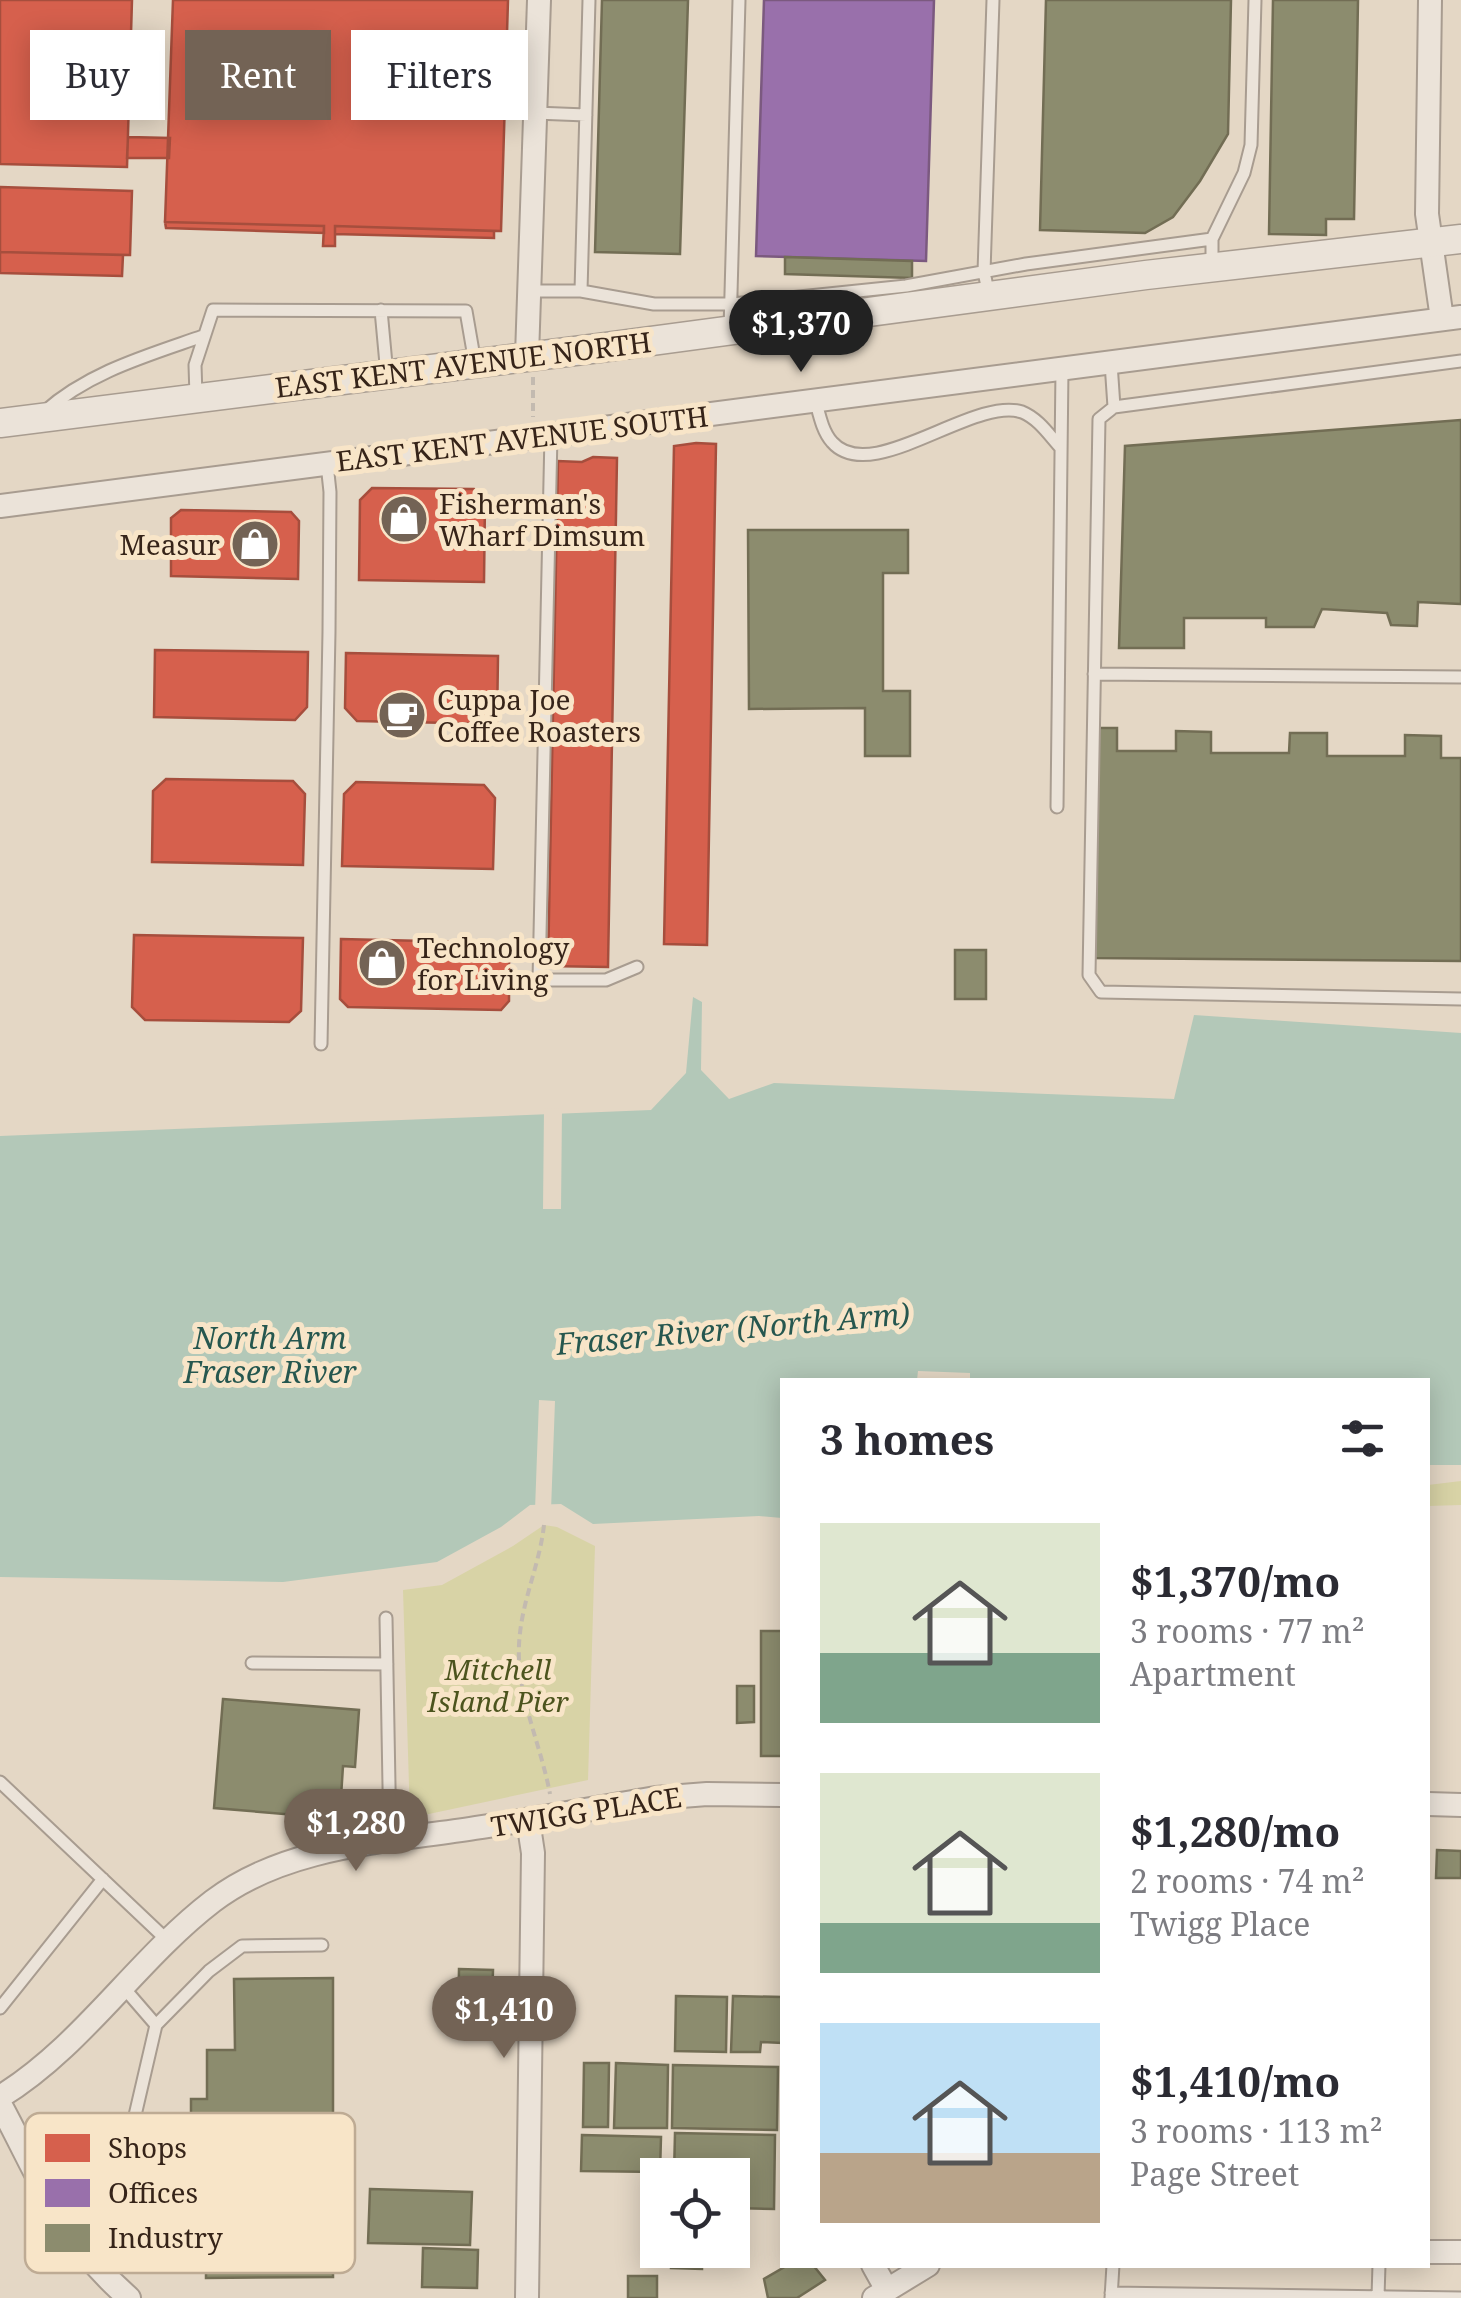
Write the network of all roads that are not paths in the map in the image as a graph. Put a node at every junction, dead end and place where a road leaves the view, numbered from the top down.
1 (539, 0) edge
2 (589, 0) edge
3 (740, 0) edge
4 (993, 0) edge
5 (1255, 0) edge
6 (1430, 0) edge
7 (535, 113) junction
8 (586, 115) junction
9 (1461, 239) edge
10 (1431, 243) junction
11 (1212, 253) junction
12 (986, 284) junction
13 (529, 291) junction
14 (581, 291) junction
15 (381, 310) junction
16 (731, 317) junction
17 (1452, 318) edge
18 (203, 336) junction
19 (532, 355) junction
20 (1461, 361) edge
21 (1112, 362) junction
22 (475, 363) junction
23 (1062, 368) junction
24 (386, 375) junction
25 (196, 397) junction
26 (815, 400) junction
27 (1114, 407) junction
28 (37, 418) junction
29 (0, 423) edge
30 (541, 436) junction
31 (1061, 449) junction
32 (327, 464) junction
33 (0, 506) edge
34 (1094, 674) junction
35 (1461, 677) edge
36 (1056, 808) dead end
37 (637, 967) dead end
38 (1461, 999) edge
39 (321, 1044) dead end
40 (386, 1618) dead end
41 (252, 1664) dead end
42 (387, 1664) junction
43 (0, 1782) edge
44 (780, 1795) edge
45 (1430, 1804) edge
46 (1461, 1804) edge
47 (528, 1820) junction
48 (390, 1842) junction
49 (103, 1879) junction
50 (168, 1942) junction
51 (322, 1945) dead end
52 (124, 1988) junction
53 (0, 2008) edge
54 (156, 2025) junction
55 (0, 2101) edge
56 (136, 2113) edge
57 (25, 2155) edge
58 (1430, 2252) edge
59 (1461, 2252) edge
60 (875, 2268) edge
61 (923, 2268) edge
62 (1112, 2268) edge
63 (1379, 2268) edge
64 (104, 2273) edge
65 (880, 2294) edge
66 (1111, 2296) edge
67 (1378, 2297) edge
68 (129, 2298) edge
69 (527, 2298) edge
70 (1461, 2298) edge

1 - 7 street
2 - 8 lane
3 - 16 lane
4 - 12 lane
5 - 11 lane
6 - 10 street
7 - 8 lane
7 - 13 street
8 - 14 lane
9 - 10 street, EAST KENT AVENUE NORTH
10 - 11 street, EAST KENT AVENUE NORTH
10 - 17 street
11 - 12 street, EAST KENT AVENUE NORTH
12 - 16 street, EAST KENT AVENUE NORTH
13 - 14 lane
13 - 19 street
14 - 16 lane
15 - 18 lane
15 - 22 lane
15 - 24 lane
16 - 19 street, EAST KENT AVENUE NORTH
17 - 21 street, EAST KENT AVENUE SOUTH
18 - 25 lane
18 - 28 lane
19 - 22 street, EAST KENT AVENUE NORTH
20 - 27 lane
21 - 23 street, EAST KENT AVENUE SOUTH
21 - 27 lane
22 - 24 street, EAST KENT AVENUE NORTH
23 - 26 street, EAST KENT AVENUE SOUTH
23 - 31 lane
24 - 25 street, EAST KENT AVENUE NORTH
25 - 28 street, EAST KENT AVENUE NORTH
26 - 30 street, EAST KENT AVENUE SOUTH
26 - 31 lane
27 - 34 lane
28 - 29 street, EAST KENT AVENUE NORTH
30 - 32 street, EAST KENT AVENUE SOUTH
30 - 37 lane
31 - 36 lane
32 - 33 street, EAST KENT AVENUE SOUTH
32 - 39 lane
34 - 35 lane
34 - 38 lane
40 - 42 lane
41 - 42 lane
42 - 48 lane
43 - 49 lane
44 - 47 street, TWIGG PLACE
45 - 46 street
47 - 48 street, TWIGG PLACE
47 - 69 street
48 - 50 street, TWIGG PLACE
49 - 50 lane
49 - 53 lane
50 - 52 street, TWIGG PLACE
51 - 54 lane
52 - 54 lane
52 - 55 street, TWIGG PLACE
54 - 56 lane
55 - 57 street
58 - 59 street
60 - 65 street
61 - 65 street
62 - 66 lane
63 - 67 lane
64 - 68 street
66 - 67 lane
67 - 70 lane

